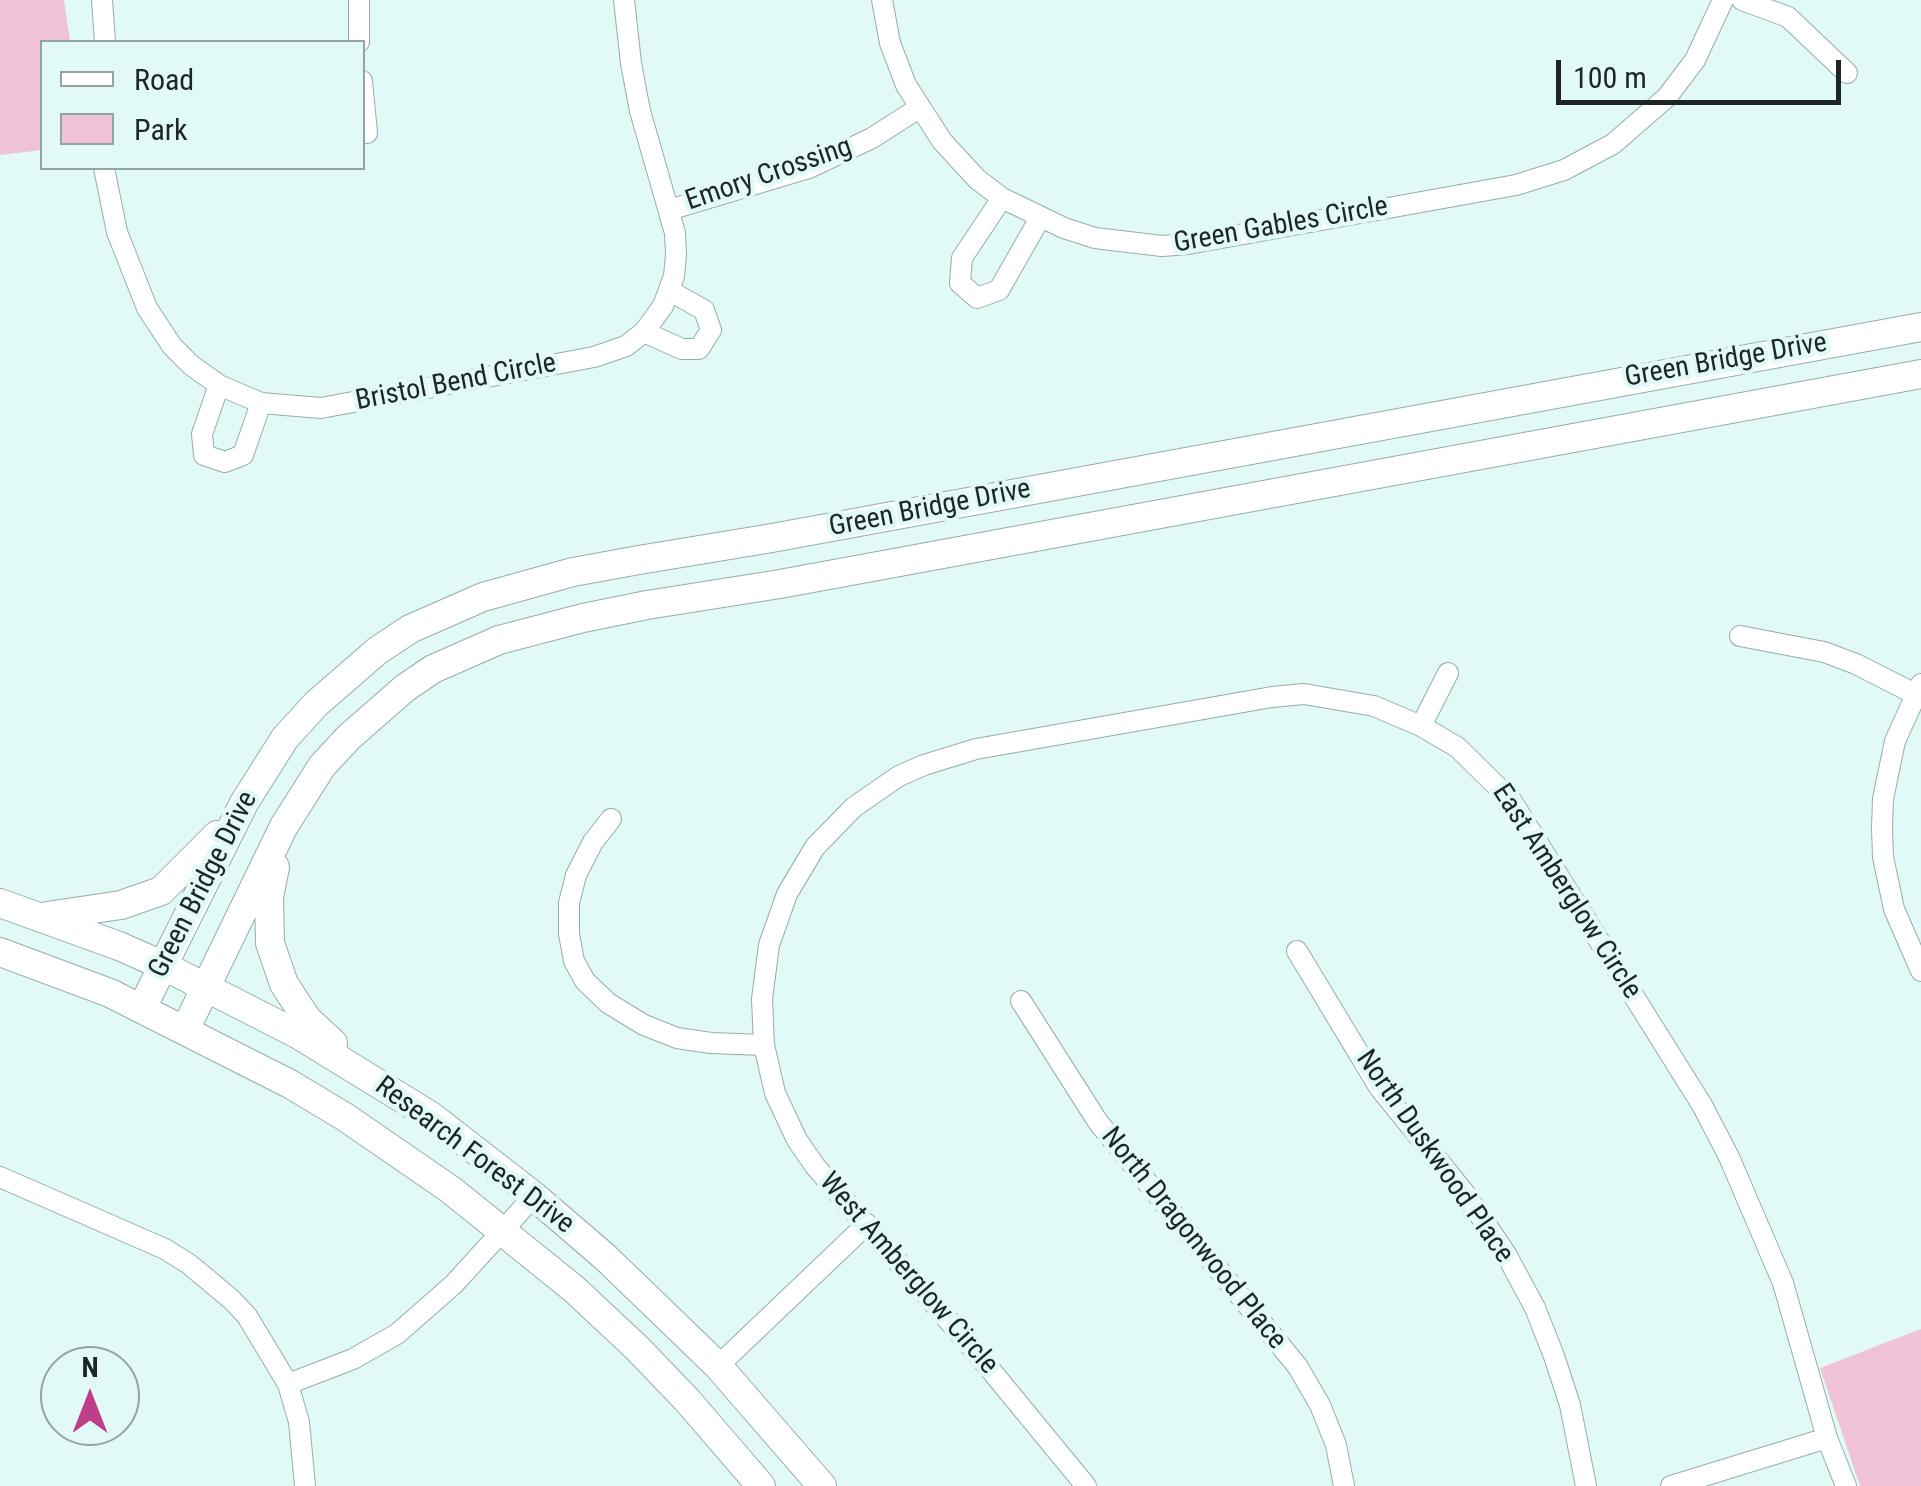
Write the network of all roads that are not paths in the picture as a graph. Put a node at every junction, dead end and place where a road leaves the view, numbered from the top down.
1 (102, 0) edge
2 (359, 0) edge
3 (624, 0) edge
4 (882, 0) edge
5 (1723, 0) edge
6 (1742, 0) edge
7 (105, 40) edge
8 (359, 40) edge
9 (1848, 73) dead end
10 (920, 108) junction
11 (365, 112) edge
12 (367, 133) dead end
13 (104, 170) edge
14 (1002, 198) junction
15 (669, 210) junction
16 (1040, 218) junction
17 (670, 292) junction
18 (1921, 327) edge
19 (644, 332) junction
20 (1921, 374) edge
21 (219, 384) junction
22 (261, 403) junction
23 (1740, 636) dead end
24 (1448, 674) dead end
25 (1918, 689) edge
26 (1422, 726) junction
27 (244, 804) junction
28 (611, 819) dead end
29 (284, 826) junction
30 (0, 903) edge
31 (42, 916) junction
32 (1297, 951) dead end
33 (0, 952) edge
34 (162, 965) junction
35 (1921, 972) edge
36 (204, 986) junction
37 (1021, 1001) dead end
38 (142, 1008) junction
39 (185, 1030) junction
40 (764, 1045) junction
41 (371, 1078) junction
42 (0, 1176) edge
43 (534, 1196) junction
44 (866, 1224) junction
45 (502, 1231) junction
46 (718, 1366) junction
47 (288, 1384) junction
48 (1826, 1438) junction
49 (306, 1486) edge
50 (761, 1486) edge
51 (822, 1486) edge
52 (1086, 1486) edge
53 (1344, 1486) edge
54 (1586, 1486) edge
55 (1672, 1486) edge
56 (1846, 1486) edge

1 - 7 street
2 - 8 street
3 - 15 street, Bristol Bend Circle
4 - 10 street, Green Gables Circle
5 - 16 street, Green Gables Circle
6 - 9 street
10 - 14 street, Green Gables Circle
10 - 15 street, Emory Crossing
11 - 12 street
13 - 21 street, Bristol Bend Circle
14 - 16 street, Green Gables Circle
14 - 16 street
15 - 17 street, Bristol Bend Circle
17 - 19 street, Bristol Bend Circle
17 - 19 street
18 - 27 main road, Green Bridge Drive
19 - 22 street, Bristol Bend Circle
20 - 29 main road, Green Bridge Drive
21 - 22 street, Bristol Bend Circle
21 - 22 street
23 - 25 street
24 - 26 street
25 - 35 street
26 - 40 street, East Amberglow Circle
26 - 48 street, East Amberglow Circle
27 - 31 main road
27 - 34 main road, Green Bridge Drive
28 - 40 street
29 - 36 main road, Green Bridge Drive
29 - 41 main road
30 - 31 main road, Research Forest Drive
31 - 34 main road, Research Forest Drive
32 - 54 street, North Duskwood Place
33 - 38 main road, Research Forest Drive
34 - 36 main road, Research Forest Drive
34 - 38 main road, Green Bridge Drive
36 - 39 main road, Green Bridge Drive
36 - 41 main road, Research Forest Drive
37 - 53 street, North Dragonwood Place
38 - 39 main road, Research Forest Drive
39 - 45 main road, Research Forest Drive
40 - 44 street, West Amberglow Circle
41 - 43 main road, Research Forest Drive
42 - 47 street
43 - 45 street
43 - 46 main road, Research Forest Drive
44 - 46 street
44 - 52 street, West Amberglow Circle
45 - 47 street
45 - 50 main road, Research Forest Drive
46 - 51 main road, Research Forest Drive
47 - 49 street
48 - 55 street
48 - 56 street, East Amberglow Circle

